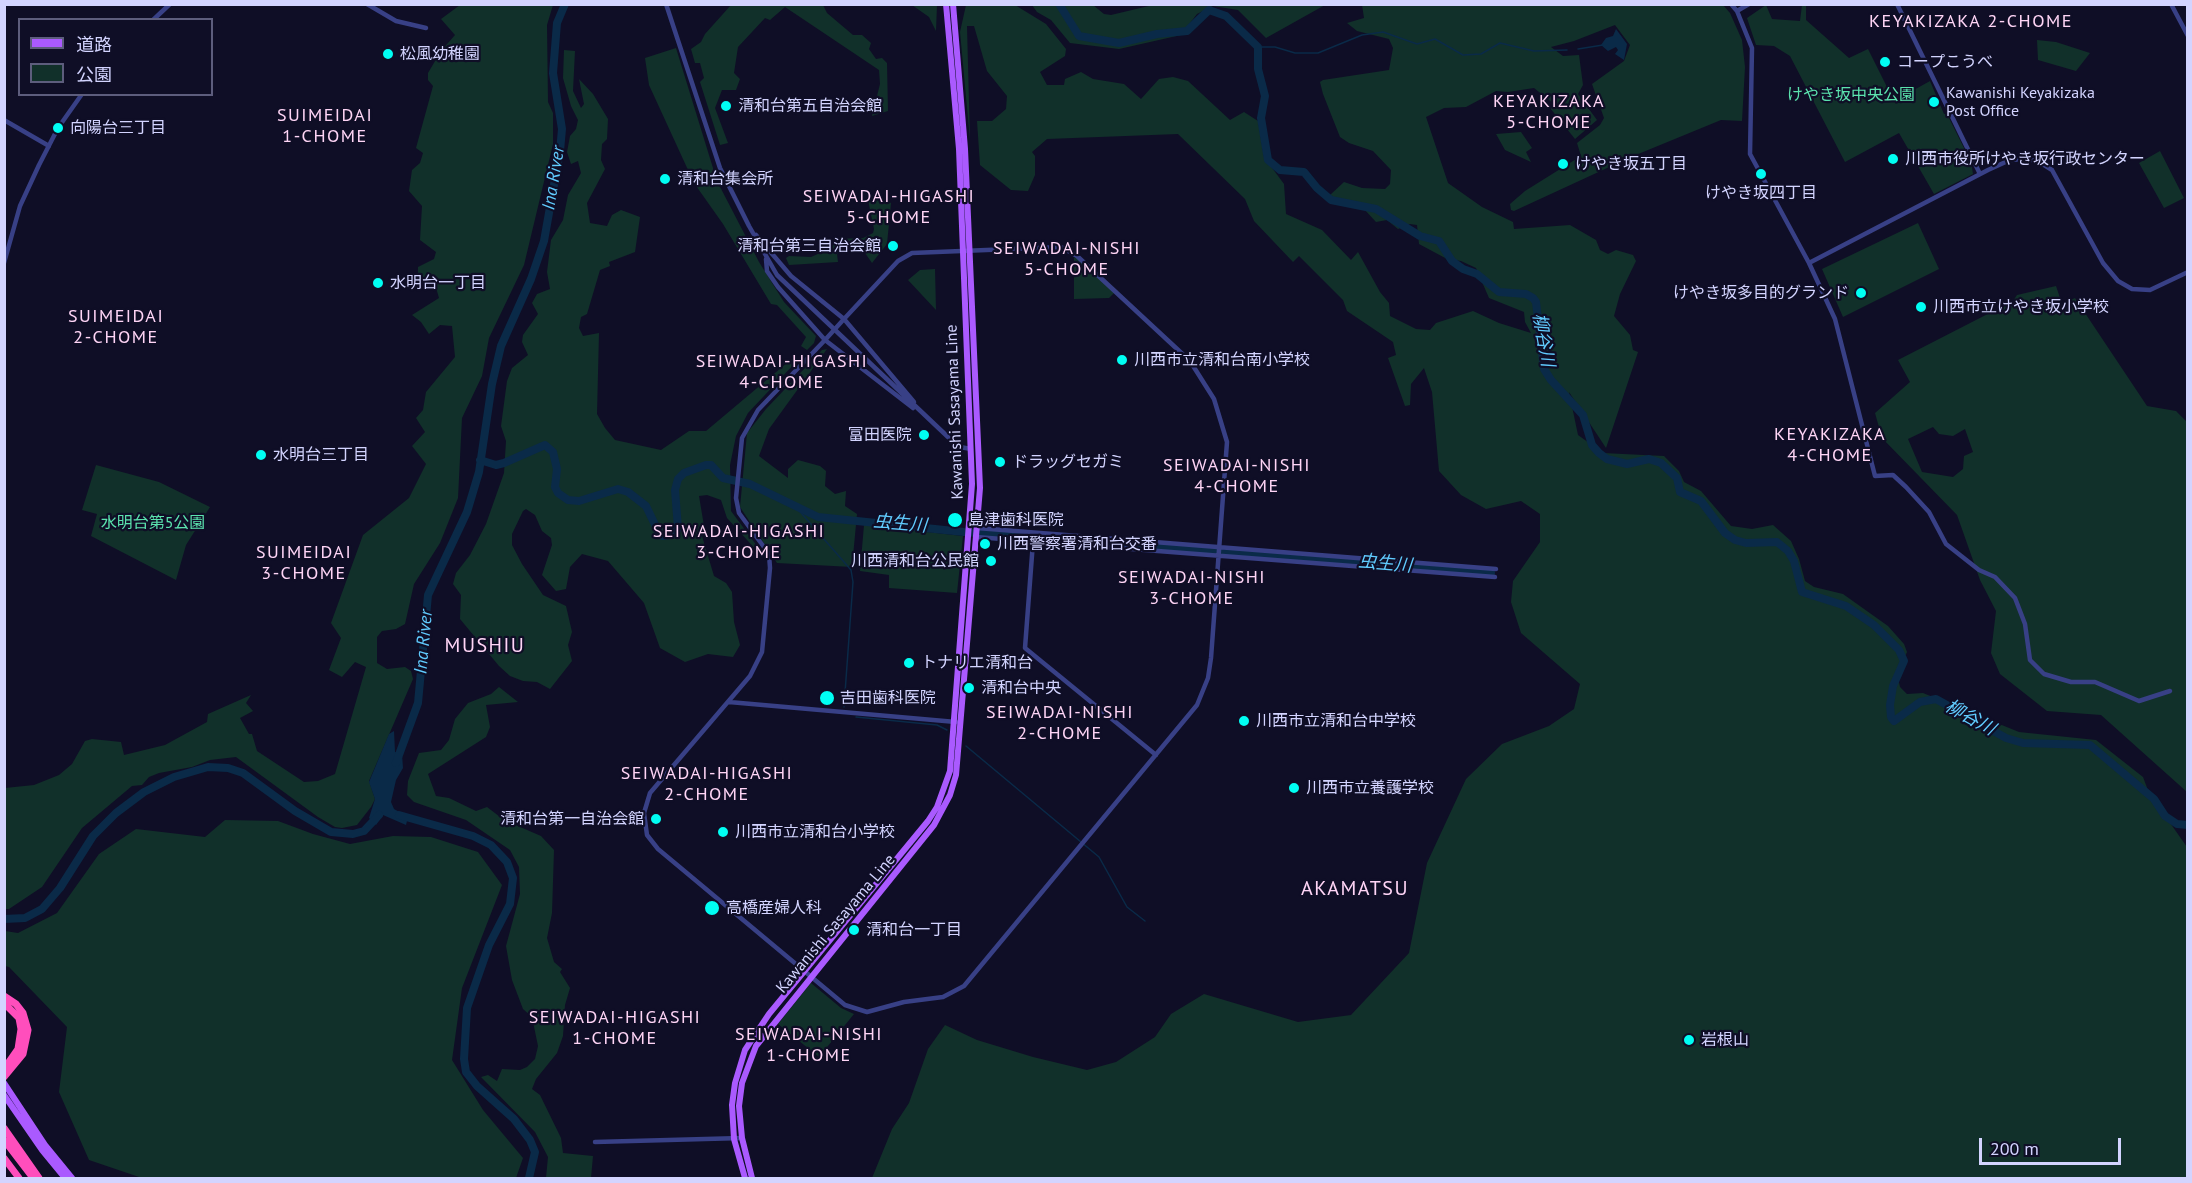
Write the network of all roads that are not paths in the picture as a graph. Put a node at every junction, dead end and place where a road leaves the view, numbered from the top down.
1 (170, 4) edge
2 (367, 4) edge
3 (666, 4) edge
4 (946, 4) edge
5 (953, 4) edge
6 (1731, 4) edge
7 (1749, 4) edge
8 (1897, 4) edge
9 (2171, 4) edge
10 (1737, 11) junction
11 (155, 18) edge
12 (426, 28) dead end
13 (2187, 36) edge
14 (81, 96) edge
15 (4, 120) edge
16 (49, 146) junction
17 (1980, 174) junction
18 (749, 226) junction
19 (966, 249) junction
20 (766, 257) junction
21 (4, 263) edge
22 (1809, 263) junction
23 (2187, 272) edge
24 (844, 319) junction
25 (825, 340) junction
26 (923, 414) junction
27 (974, 449) junction
28 (973, 527) junction
29 (972, 537) junction
30 (1033, 542) junction
31 (1220, 546) junction
32 (1219, 557) junction
33 (1496, 569) dead end
34 (1495, 577) dead end
35 (2170, 692) dead end
36 (729, 702) junction
37 (957, 722) junction
38 (1156, 755) junction
39 (808, 974) junction
40 (4, 996) edge
41 (4, 1003) edge
42 (6, 1072) edge
43 (4, 1083) edge
44 (4, 1095) edge
45 (4, 1128) edge
46 (742, 1138) junction
47 (734, 1139) junction
48 (4, 1140) edge
49 (595, 1142) dead end
50 (4, 1158) edge
51 (19, 1179) edge
52 (33, 1179) edge
53 (39, 1179) edge
54 (64, 1179) edge
55 (72, 1179) edge
56 (744, 1179) edge
57 (752, 1179) edge

1 - 11 street
2 - 12 street
3 - 18 street
4 - 19 main road, Kawanishi Sasayama Line
5 - 19 main road, Kawanishi Sasayama Line
6 - 10 street
7 - 10 street
8 - 17 street
9 - 13 street
10 - 22 street
14 - 16 street
15 - 16 street
16 - 21 street
17 - 22 street
17 - 23 street
18 - 20 street
18 - 24 street
19 - 24 street
19 - 27 main road, Kawanishi Sasayama Line
19 - 31 street
20 - 25 street
20 - 26 street
22 - 35 street
24 - 25 street, bridge
24 - 26 street
25 - 26 street
25 - 36 street
26 - 27 street
27 - 28 main road, Kawanishi Sasayama Line
28 - 29 main road, Kawanishi Sasayama Line
28 - 31 street
29 - 30 street
29 - 37 main road, Kawanishi Sasayama Line
30 - 32 street
30 - 38 street
31 - 32 street
31 - 33 street
32 - 34 street
32 - 38 street
36 - 37 street
36 - 39 street
37 - 39 main road, Kawanishi Sasayama Line
38 - 39 street
39 - 46 main road, Kawanishi Sasayama Line
39 - 47 main road, Kawanishi Sasayama Line
40 - 42 highway
41 - 42 highway
43 - 55 main road
44 - 54 main road
45 - 53 highway
46 - 47 street
46 - 57 main road, Kawanishi Sasayama Line
47 - 49 street
47 - 56 main road, Kawanishi Sasayama Line
48 - 52 highway
50 - 51 highway

